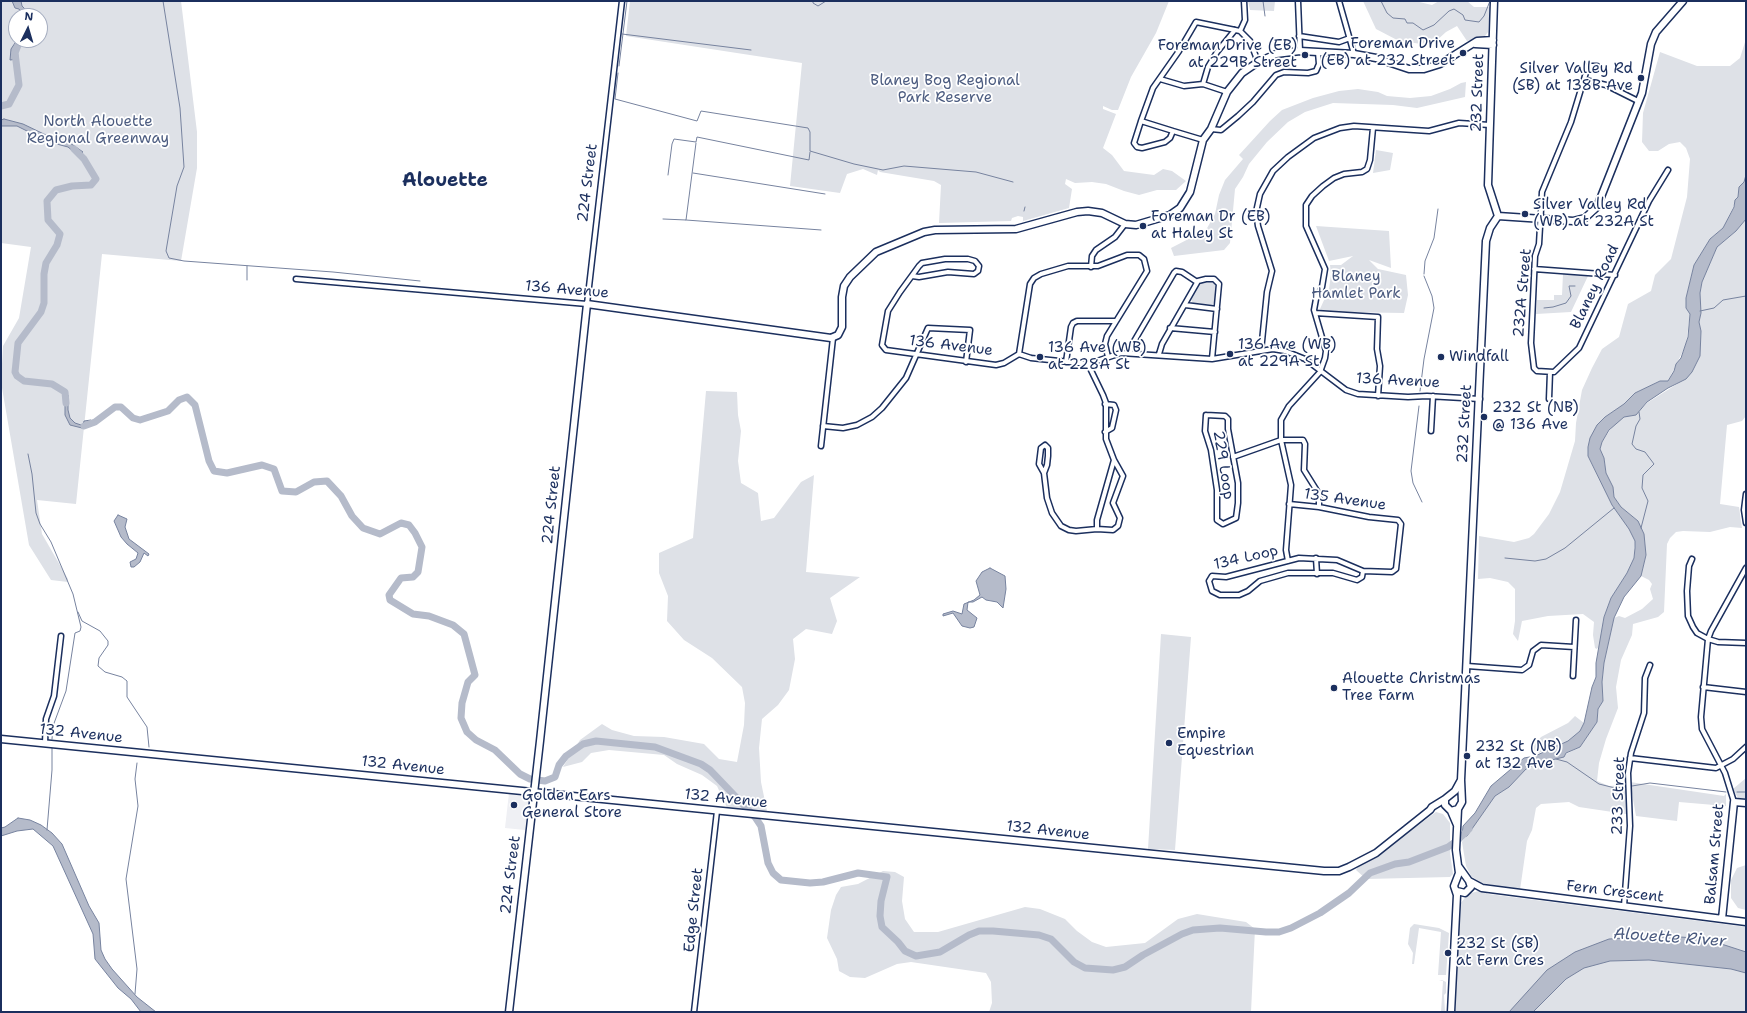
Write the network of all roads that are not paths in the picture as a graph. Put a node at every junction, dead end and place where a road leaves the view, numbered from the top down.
1 (622, 1) edge
2 (1244, 1) edge
3 (1298, 1) edge
4 (1339, 1) edge
5 (1494, 1) edge
6 (1683, 1) edge
7 (1235, 30) junction
8 (1240, 31) junction
9 (1299, 36) junction
10 (1350, 38) junction
11 (1493, 43) junction
12 (1300, 51) junction
13 (1318, 52) junction
14 (1354, 54) junction
15 (1258, 62) junction
16 (1597, 66) dead end
17 (1160, 79) junction
18 (1585, 80) junction
19 (1203, 84) junction
20 (1227, 92) junction
21 (1638, 101) junction
22 (1141, 121) junction
23 (1490, 125) junction
24 (1373, 128) junction
25 (1211, 129) junction
26 (1173, 132) junction
27 (1203, 140) junction
28 (1668, 170) dead end
29 (1498, 216) junction
30 (1541, 220) junction
31 (1125, 224) junction
32 (1091, 267) junction
33 (1534, 269) junction
34 (1615, 275) junction
35 (912, 276) junction
36 (296, 279) dead end
37 (1197, 282) junction
38 (587, 304) junction
39 (1185, 305) junction
40 (1217, 309) junction
41 (1315, 313) junction
42 (1116, 321) junction
43 (1170, 328) junction
44 (1215, 332) junction
45 (833, 338) junction
46 (1261, 351) junction
47 (1130, 353) junction
48 (916, 354) junction
49 (1019, 354) junction
50 (1159, 354) junction
51 (1108, 357) junction
52 (1212, 359) junction
53 (966, 362) junction
54 (1066, 362) junction
55 (1088, 364) junction
56 (1320, 372) junction
57 (1550, 372) junction
58 (1378, 396) junction
59 (1433, 396) junction
60 (1480, 399) junction
61 (1549, 399) dead end
62 (1105, 404) junction
63 (823, 426) junction
64 (1431, 431) dead end
65 (1105, 432) junction
66 (1281, 440) junction
67 (821, 446) dead end
68 (1233, 456) junction
69 (1114, 460) junction
70 (1044, 473) junction
71 (1746, 494) edge
72 (1289, 504) junction
73 (1319, 507) junction
74 (1746, 523) edge
75 (1097, 529) junction
76 (1316, 558) junction
77 (1692, 559) dead end
78 (1288, 561) junction
79 (1746, 568) edge
80 (1396, 570) joint
81 (1363, 571) junction
82 (1317, 574) junction
83 (1576, 620) dead end
84 (61, 636) dead end
85 (1708, 639) junction
86 (1746, 643) edge
87 (1574, 647) junction
88 (1650, 665) dead end
89 (1467, 666) junction
90 (1573, 676) dead end
91 (1703, 687) junction
92 (1746, 692) edge
93 (1, 739) edge
94 (45, 743) junction
95 (1746, 747) edge
96 (1630, 758) junction
97 (1720, 766) junction
98 (1461, 780) junction
99 (535, 789) junction
100 (1451, 794) junction
101 (1445, 799) junction
102 (1461, 799) junction
103 (1734, 802) junction
104 (1746, 803) edge
105 (1449, 809) junction
106 (1458, 809) junction
107 (1430, 810) junction
108 (717, 811) junction
109 (1457, 826) junction
110 (1459, 867) junction
111 (1457, 879) junction
112 (1468, 880) junction
113 (1482, 888) junction
114 (1457, 891) junction
115 (1467, 892) junction
116 (1457, 904) junction
117 (1624, 906) junction
118 (1722, 918) junction
119 (1746, 922) edge
120 (509, 1012) edge
121 (694, 1012) edge
122 (1451, 1012) edge

1 - 38 street, 224 Street
2 - 8 street
3 - 9 street
4 - 10 street
5 - 11 street, 232 Street
6 - 21 street
7 - 8 street
7 - 17 street
7 - 19 street
8 - 15 street
9 - 10 street
9 - 12 street
10 - 14 street
11 - 14 street
11 - 23 street, 232 Street
12 - 13 street
12 - 15 street
13 - 14 street
13 - 25 street
15 - 20 street
16 - 18 street, 232A Street
17 - 19 street
17 - 22 street
18 - 21 street
18 - 30 street, 232A Street
19 - 20 street
20 - 25 street
21 - 30 street
22 - 26 street
22 - 26 street
23 - 24 street
23 - 29 street, 232 Street
24 - 41 street
24 - 46 street
25 - 27 street
26 - 27 street
27 - 31 street
28 - 34 street, Blaney Road
29 - 30 street
29 - 60 street, 232 Street
30 - 33 street, 232A Street
31 - 32 street
31 - 45 street
32 - 42 street
32 - 49 street
33 - 34 street
33 - 57 street, 232A Street
34 - 57 street, Blaney Road
35 - 35 street
35 - 48 street, 136 Avenue
36 - 38 street, 136 Avenue
37 - 39 street
37 - 40 street
37 - 47 street
38 - 45 street, 136 Avenue
38 - 99 street, 224 Street
39 - 40 street
39 - 43 street
40 - 44 street
41 - 56 street
41 - 58 street
42 - 51 street
42 - 54 street
43 - 44 street
43 - 50 street
44 - 52 street
45 - 63 street
46 - 52 street, 136 Avenue
46 - 56 street, 136 Avenue
47 - 50 street, 136 Avenue
47 - 51 street, 136 Avenue
48 - 53 street, 136 Avenue
48 - 53 street
48 - 63 street
49 - 53 street, 136 Avenue
49 - 54 street, 136 Avenue
50 - 52 street, 136 Avenue
51 - 55 street, 136 Avenue
54 - 55 street, 136 Avenue
55 - 62 street
56 - 58 street, 136 Avenue
56 - 66 street
57 - 61 street
58 - 59 street, 136 Avenue
59 - 60 street, 136 Avenue
59 - 64 street
60 - 89 street, 232 Street
62 - 65 street
62 - 65 street
63 - 67 street
65 - 69 street
66 - 68 street
66 - 72 street
66 - 73 street
68 - 68 street, 229 Loop
69 - 75 street
69 - 75 street
70 - 70 street
70 - 75 street
71 - 74 street
72 - 73 street, 135 Avenue
72 - 78 street
73 - 80 street, 135 Avenue
76 - 78 street, 134 Loop
76 - 81 street, 134 Loop
76 - 82 street
77 - 85 street
78 - 82 street, 134 Loop
79 - 85 street, Balsam Street
80 - 81 street, 134 Loop
81 - 82 street, 134 Loop
83 - 87 street
84 - 94 street
85 - 86 street
85 - 91 street, Balsam Street
87 - 89 street
87 - 90 street
88 - 96 street, 233 Street
89 - 98 street, 232 Street
91 - 92 street
91 - 97 street, Balsam Street
93 - 94 street, 132 Avenue
94 - 99 street, 132 Avenue
95 - 97 street
96 - 97 street
96 - 117 street, 233 Street
97 - 103 street, Balsam Street
98 - 100 street
98 - 102 street, 232 Street
99 - 108 street, 132 Avenue
99 - 120 street, 224 Street
100 - 101 street
100 - 102 street
101 - 105 street
101 - 107 street, 132 Avenue
102 - 106 street
103 - 104 street
103 - 118 street, Balsam Street
105 - 106 street
105 - 107 street
105 - 109 street
106 - 109 street
107 - 108 street, 132 Avenue
108 - 121 street, Edge Street
109 - 110 street
110 - 111 street
110 - 112 street
111 - 112 street
111 - 114 street
112 - 113 street, Fern Crescent
112 - 115 street
113 - 115 street, Fern Crescent
113 - 117 street, Fern Crescent
114 - 115 street
114 - 116 street
115 - 116 street
116 - 122 street
117 - 118 street, Fern Crescent
118 - 119 street, Fern Crescent

